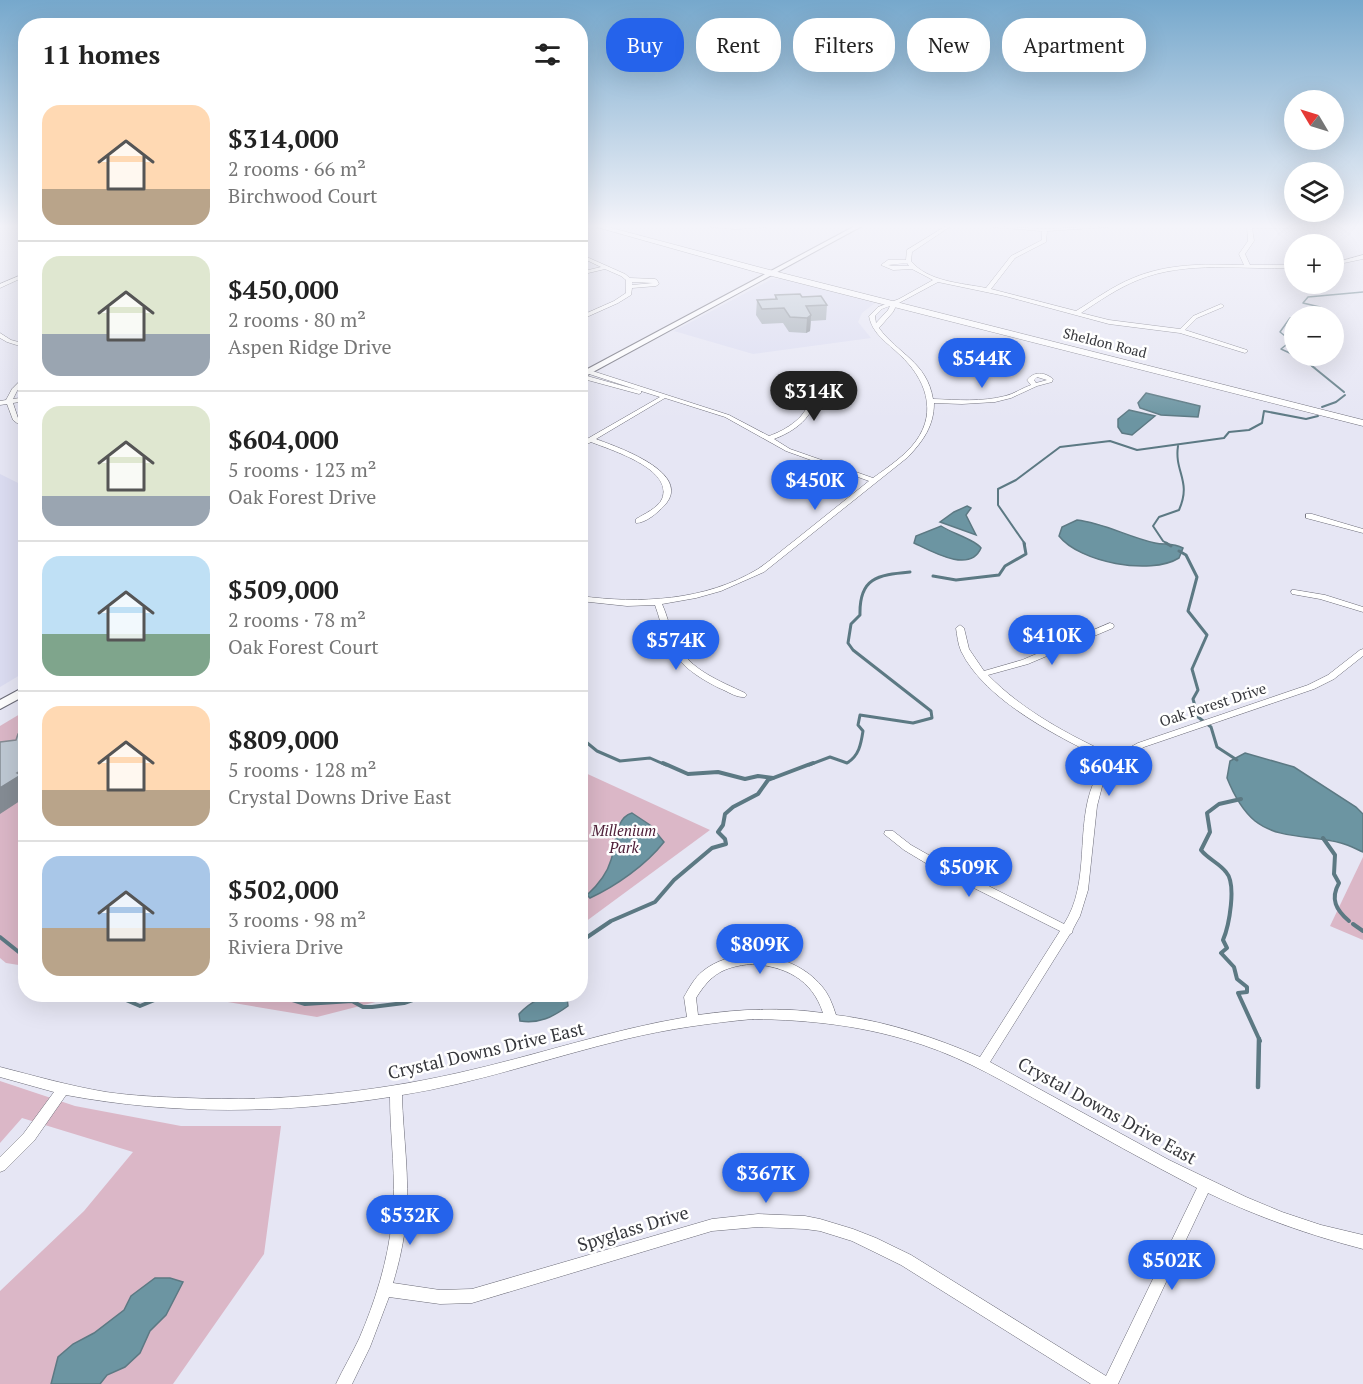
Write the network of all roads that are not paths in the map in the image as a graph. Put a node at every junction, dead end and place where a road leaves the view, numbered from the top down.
1 (629, 291) edge
2 (740, 291) edge
3 (844, 291) edge
4 (917, 291) edge
5 (990, 291) edge
6 (1115, 291) edge
7 (894, 303) junction
8 (1221, 306) dead end
9 (1077, 313) junction
10 (588, 314) edge
11 (1181, 331) junction
12 (2, 338) edge
13 (18, 343) edge
14 (1245, 351) dead end
15 (590, 372) joint
16 (808, 376) dead end
17 (588, 377) edge
18 (1035, 385) dead end
19 (18, 386) edge
20 (652, 393) junction
21 (665, 396) junction
22 (18, 400) edge
23 (932, 400) junction
24 (9, 401) junction
25 (0, 402) edge
26 (18, 421) edge
27 (1363, 423) edge
28 (768, 439) junction
29 (591, 440) junction
30 (588, 442) edge
31 (875, 481) junction
32 (1310, 516) dead end
33 (639, 521) dead end
34 (1363, 531) edge
35 (1295, 592) dead end
36 (588, 599) edge
37 (658, 603) junction
38 (1363, 610) edge
39 (1110, 626) dead end
40 (960, 628) dead end
41 (1363, 652) edge
42 (983, 674) junction
43 (18, 695) edge
44 (742, 695) dead end
45 (0, 705) edge
46 (1114, 760) junction
47 (889, 834) dead end
48 (1068, 930) junction
49 (831, 1018) junction
50 (693, 1019) junction
51 (982, 1064) junction
52 (0, 1072) edge
53 (63, 1089) junction
54 (396, 1092) junction
55 (0, 1166) edge
56 (1205, 1185) junction
57 (1363, 1242) edge
58 (384, 1289) junction
59 (344, 1384) edge
60 (1105, 1384) edge
61 (1110, 1384) edge

1 - 10 street
2 - 15 street
3 - 7 main road, Sheldon Road
4 - 7 street
5 - 9 street
6 - 9 street
7 - 23 street
7 - 27 main road, Sheldon Road
8 - 11 street
9 - 11 street
11 - 14 street
12 - 13 street
15 - 20 street
16 - 28 street
17 - 20 street
18 - 23 street
19 - 24 street
20 - 21 street
21 - 28 street
21 - 29 street
22 - 24 street
23 - 31 street
24 - 25 street
24 - 26 street
28 - 31 street
29 - 30 street
29 - 33 street
31 - 37 street
32 - 34 street
35 - 38 street
36 - 37 street
37 - 44 street
39 - 42 street
40 - 42 street
41 - 46 street, Oak Forest Drive
42 - 46 street
43 - 45 street
46 - 48 street, Oak Forest Drive
47 - 48 street
48 - 51 street, Oak Forest Drive
49 - 50 street, Crystal Downs Drive East
49 - 50 street
49 - 51 street, Crystal Downs Drive East
50 - 54 street, Crystal Downs Drive East
51 - 56 street, Crystal Downs Drive East
52 - 53 street, Crystal Downs Drive East
53 - 54 street, Crystal Downs Drive East
53 - 55 street
54 - 58 street
56 - 57 street, Crystal Downs Drive East
56 - 61 street
58 - 59 street
58 - 60 street, Spyglass Drive

